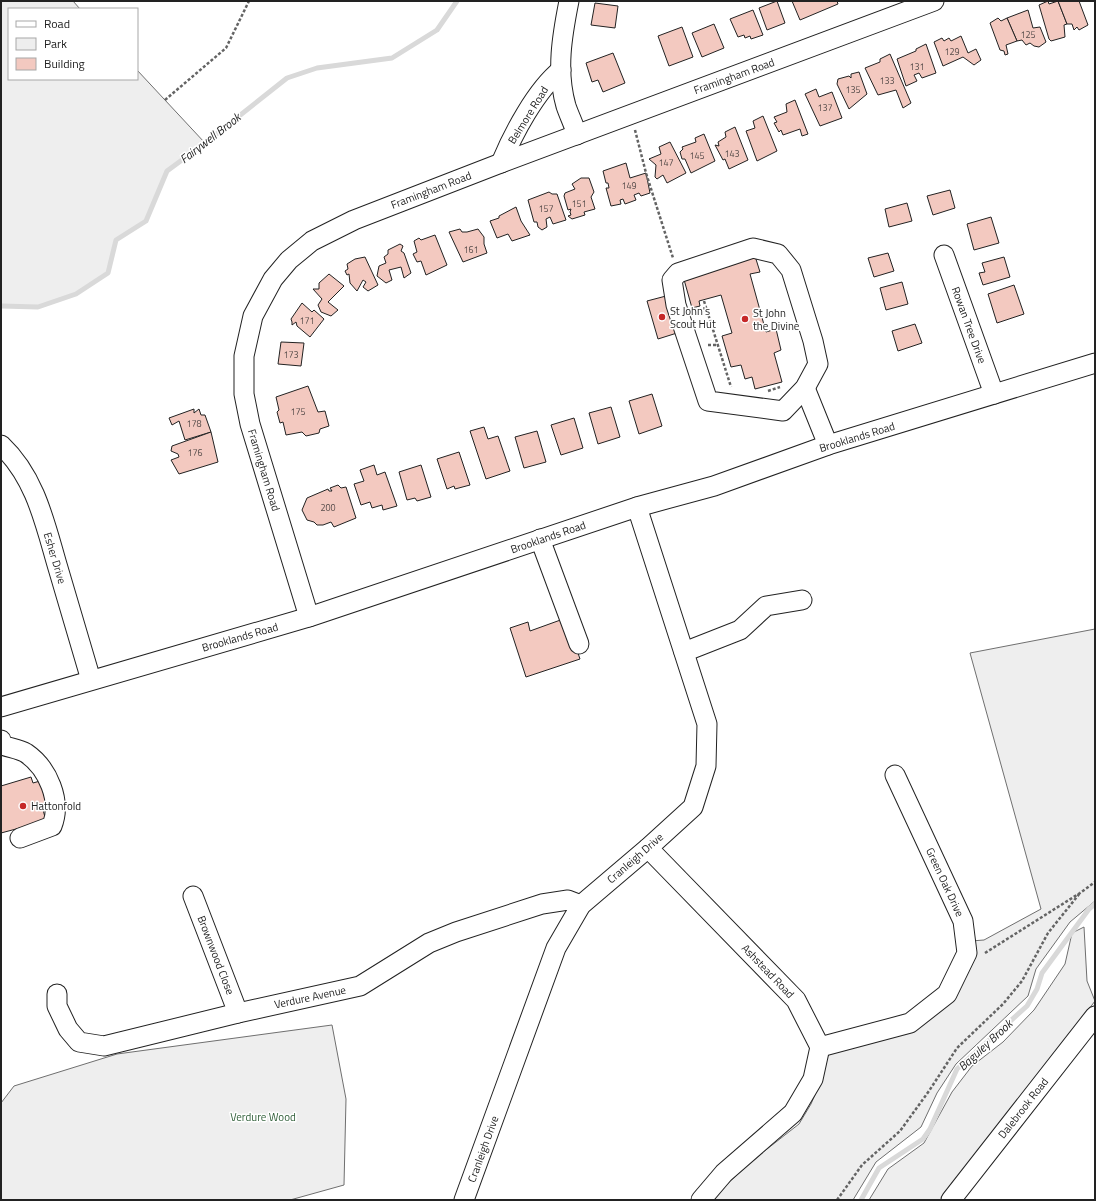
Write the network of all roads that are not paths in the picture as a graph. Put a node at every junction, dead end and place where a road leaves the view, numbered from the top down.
1 (569, 1) edge
2 (934, 1) edge
3 (561, 70) junction
4 (577, 135) junction
5 (501, 163) junction
6 (944, 255) dead end
7 (1095, 363) edge
8 (805, 388) junction
9 (994, 394) junction
10 (1, 445) edge
11 (828, 445) junction
12 (637, 507) junction
13 (540, 540) junction
14 (802, 600) dead end
15 (310, 617) junction
16 (579, 644) dead end
17 (684, 652) junction
18 (91, 680) junction
19 (1, 707) edge
20 (1, 740) edge
21 (896, 775) dead end
22 (20, 838) dead end
23 (648, 848) junction
24 (193, 896) dead end
25 (581, 905) junction
26 (57, 994) dead end
27 (238, 1013) junction
28 (1095, 1016) edge
29 (820, 1047) junction
30 (464, 1200) edge
31 (700, 1200) edge
32 (950, 1200) edge

1 - 3 street
2 - 4 street, Framingham Road
3 - 4 street
3 - 5 street, Belmore Road
4 - 5 street, Framingham Road
5 - 15 street, Framingham Road
6 - 9 street, Rowan Tree Drive
7 - 9 street, Brooklands Road
8 - 8 street
8 - 11 street
9 - 11 street, Brooklands Road
10 - 18 street, Esher Drive
11 - 12 street, Brooklands Road
12 - 13 street, Brooklands Road
12 - 17 street, Cranleigh Drive
13 - 15 street, Brooklands Road
13 - 16 street
14 - 17 street
15 - 18 street, Brooklands Road
17 - 23 street, Cranleigh Drive
18 - 19 street, Brooklands Road
20 - 22 street
21 - 29 street, Green Oak Drive
23 - 25 street, Cranleigh Drive
23 - 29 street, Ashstead Road
24 - 27 street, Brownwood Close
25 - 27 street, Verdure Avenue
25 - 30 street, Cranleigh Drive
26 - 27 street, Verdure Avenue
28 - 32 street, Dalebrook Road
29 - 31 street

